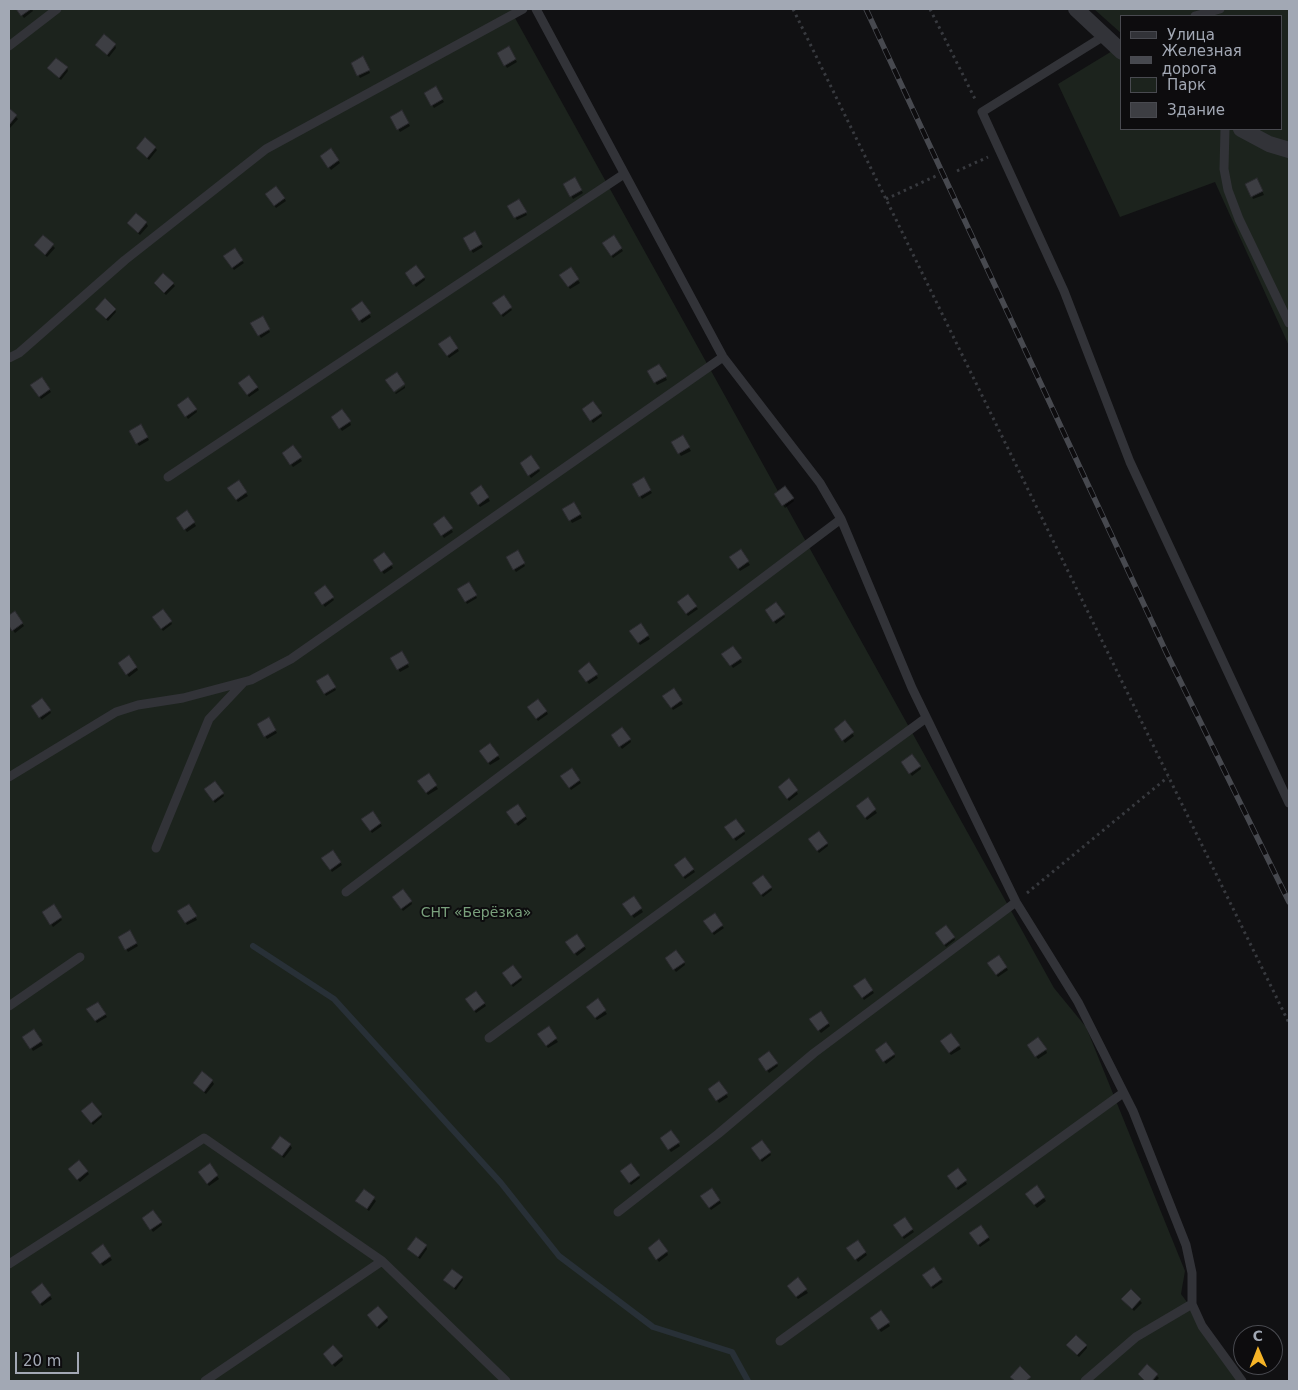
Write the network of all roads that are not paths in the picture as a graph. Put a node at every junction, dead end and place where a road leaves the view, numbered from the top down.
1 (57, 9) edge
2 (523, 9) edge
3 (536, 9) edge
4 (1076, 9) edge
5 (1220, 9) edge
6 (1199, 15) edge
7 (1104, 36) junction
8 (9, 46) edge
9 (1120, 50) edge
10 (1225, 130) edge
11 (1243, 130) edge
12 (1289, 150) edge
13 (624, 174) junction
14 (1289, 323) edge
15 (723, 356) junction
16 (9, 358) edge
17 (168, 477) dead end
18 (840, 519) junction
19 (243, 682) junction
20 (926, 718) junction
21 (9, 777) edge
22 (1289, 803) edge
23 (156, 848) dead end
24 (346, 892) dead end
25 (1016, 902) junction
26 (80, 956) dead end
27 (9, 1006) edge
28 (489, 1038) dead end
29 (1123, 1092) junction
30 (618, 1212) dead end
31 (382, 1262) junction
32 (9, 1264) edge
33 (1192, 1304) junction
34 (780, 1341) dead end
35 (205, 1381) edge
36 (506, 1381) edge
37 (1085, 1381) edge
38 (1242, 1381) edge

1 - 8 lane
2 - 16 lane
3 - 13 lane
4 - 7 street
5 - 6 lane
7 - 9 street
7 - 22 lane
10 - 14 lane
11 - 12 street
13 - 15 lane
13 - 17 lane
15 - 18 lane
15 - 19 lane
18 - 20 lane
18 - 24 lane
19 - 21 lane
19 - 23 lane
20 - 25 lane
20 - 28 lane
25 - 29 lane
25 - 30 lane
26 - 27 lane
29 - 33 lane
29 - 34 lane
31 - 32 lane
31 - 35 lane
31 - 36 lane
33 - 37 lane
33 - 38 lane

